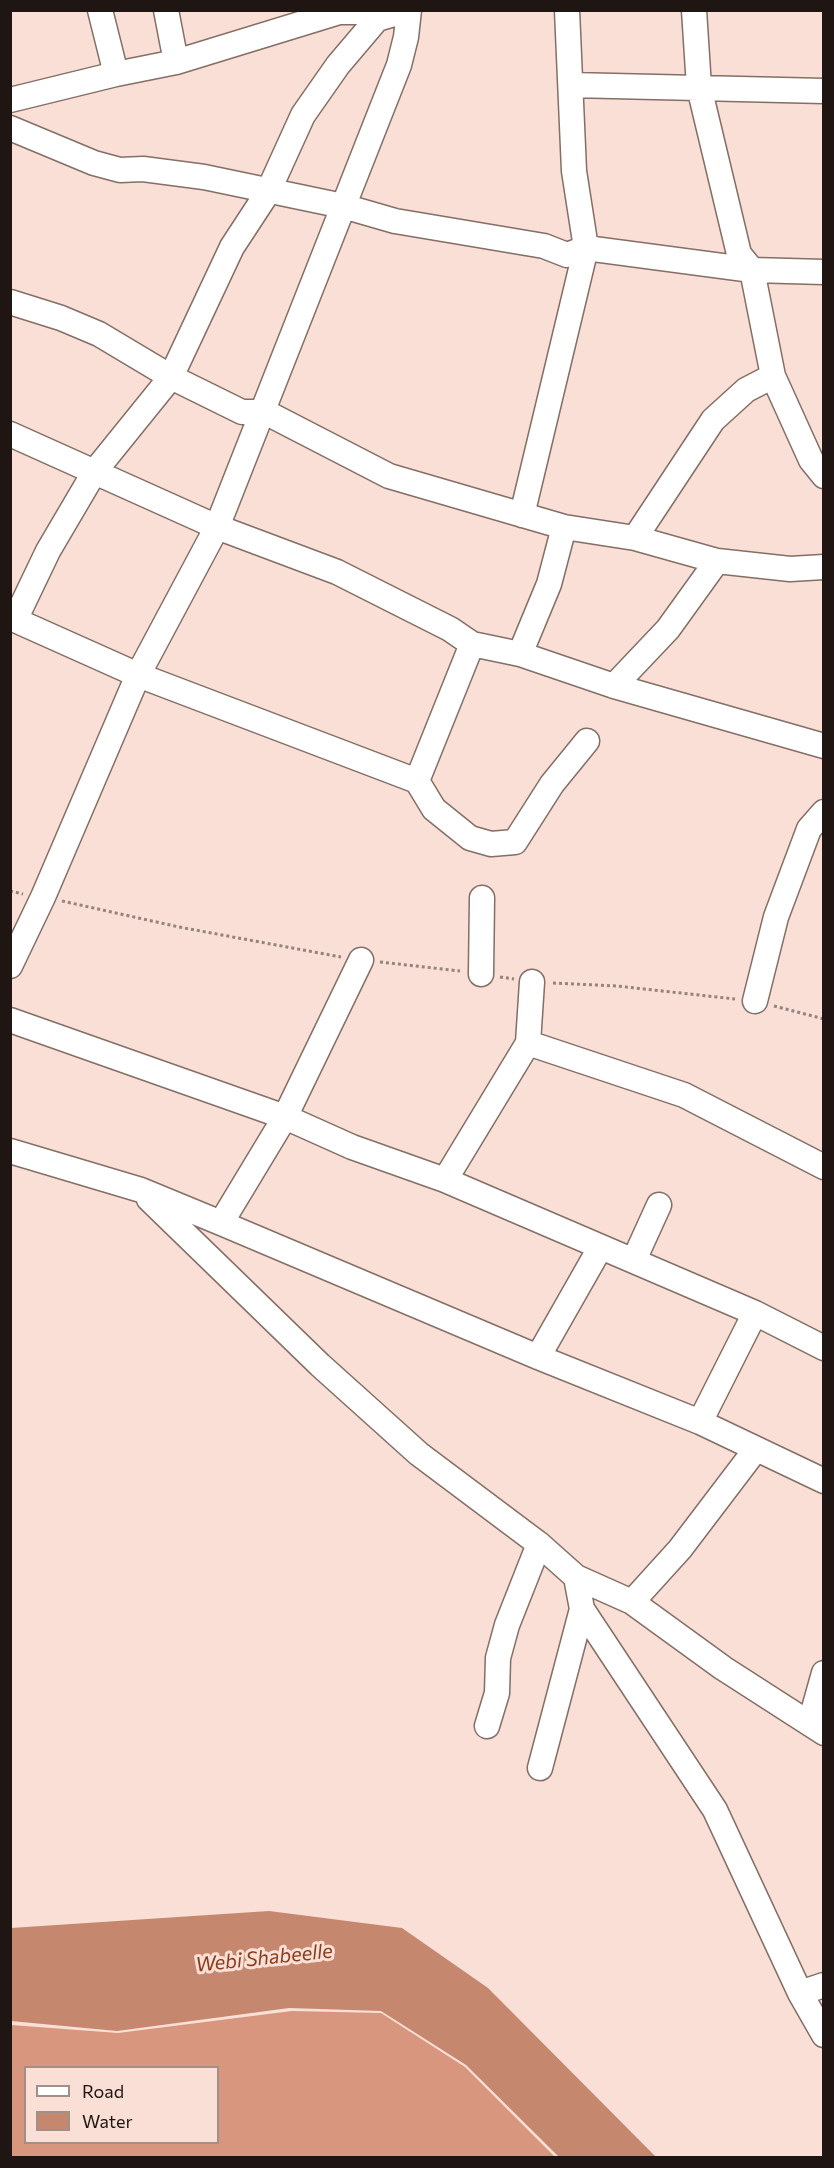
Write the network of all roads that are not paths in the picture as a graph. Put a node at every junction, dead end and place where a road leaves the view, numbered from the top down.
1 (100, 10) edge
2 (166, 10) edge
3 (408, 10) edge
4 (567, 10) edge
5 (694, 10) edge
6 (293, 18) edge
7 (377, 19) junction
8 (176, 62) junction
9 (116, 74) junction
10 (571, 85) junction
11 (699, 87) junction
12 (824, 91) edge
13 (10, 100) edge
14 (10, 128) edge
15 (268, 192) junction
16 (343, 206) junction
17 (586, 248) junction
18 (752, 270) junction
19 (824, 272) edge
20 (10, 302) edge
21 (171, 376) junction
22 (773, 376) junction
23 (265, 412) junction
24 (10, 434) edge
25 (95, 471) junction
26 (824, 476) edge
27 (522, 515) junction
28 (217, 527) junction
29 (564, 527) junction
30 (635, 538) junction
31 (717, 561) junction
32 (824, 567) edge
33 (13, 615) edge
34 (472, 644) junction
35 (520, 654) junction
36 (138, 675) junction
37 (614, 686) junction
38 (587, 741) dead end
39 (824, 746) edge
40 (417, 781) junction
41 (824, 812) edge
42 (482, 898) dead end
43 (361, 960) road end
44 (10, 966) edge
45 (481, 974) road end
46 (532, 982) road end
47 (755, 1001) road end
48 (10, 1020) edge
49 (528, 1043) junction
50 (285, 1117) junction
51 (10, 1151) edge
52 (824, 1167) edge
53 (446, 1180) junction
54 (141, 1191) junction
55 (659, 1205) dead end
56 (221, 1222) junction
57 (600, 1248) junction
58 (634, 1260) junction
59 (755, 1313) junction
60 (824, 1348) edge
61 (538, 1357) junction
62 (700, 1422) junction
63 (756, 1449) junction
64 (824, 1481) edge
65 (539, 1544) junction
66 (576, 1577) junction
67 (632, 1602) junction
68 (582, 1609) junction
69 (824, 1673) edge
70 (487, 1726) dead end
71 (817, 1728) edge
72 (540, 1768) dead end
73 (824, 1985) edge
74 (800, 1994) junction
75 (824, 2035) edge

1 - 9 street
2 - 8 street
3 - 7 street
3 - 16 street
4 - 10 street
5 - 11 street
6 - 7 street
6 - 8 street
7 - 15 street
8 - 9 street
9 - 13 street
10 - 11 street
10 - 17 street
11 - 12 street
11 - 18 street
14 - 15 street
15 - 16 street
15 - 21 street
16 - 17 street
16 - 23 street
17 - 18 street
17 - 27 street
18 - 19 street
18 - 22 street
20 - 21 street
21 - 23 street
21 - 25 street
22 - 26 street
22 - 30 street
23 - 27 street
23 - 28 street
24 - 25 street
25 - 28 street
25 - 33 street
27 - 29 street
28 - 34 street
28 - 36 street
29 - 30 street
29 - 35 street
30 - 31 street
31 - 32 street
31 - 37 street
33 - 36 street
34 - 35 street
34 - 40 street
35 - 37 street
36 - 40 street
36 - 44 street
37 - 39 street
38 - 40 street
41 - 47 street
42 - 45 street
43 - 50 street
46 - 49 street
48 - 50 street
49 - 52 street
49 - 53 street
50 - 53 street
50 - 56 street
51 - 54 street
53 - 57 street
54 - 56 street
54 - 65 street
55 - 58 street
56 - 61 street
57 - 58 street
57 - 61 street
58 - 59 street
59 - 60 street
59 - 62 street
61 - 62 street
62 - 63 street
63 - 64 street
63 - 67 street
65 - 66 street
65 - 70 street
66 - 67 street
66 - 68 street
67 - 71 street
68 - 72 street
68 - 74 street
69 - 71 street
73 - 74 street
74 - 75 street

